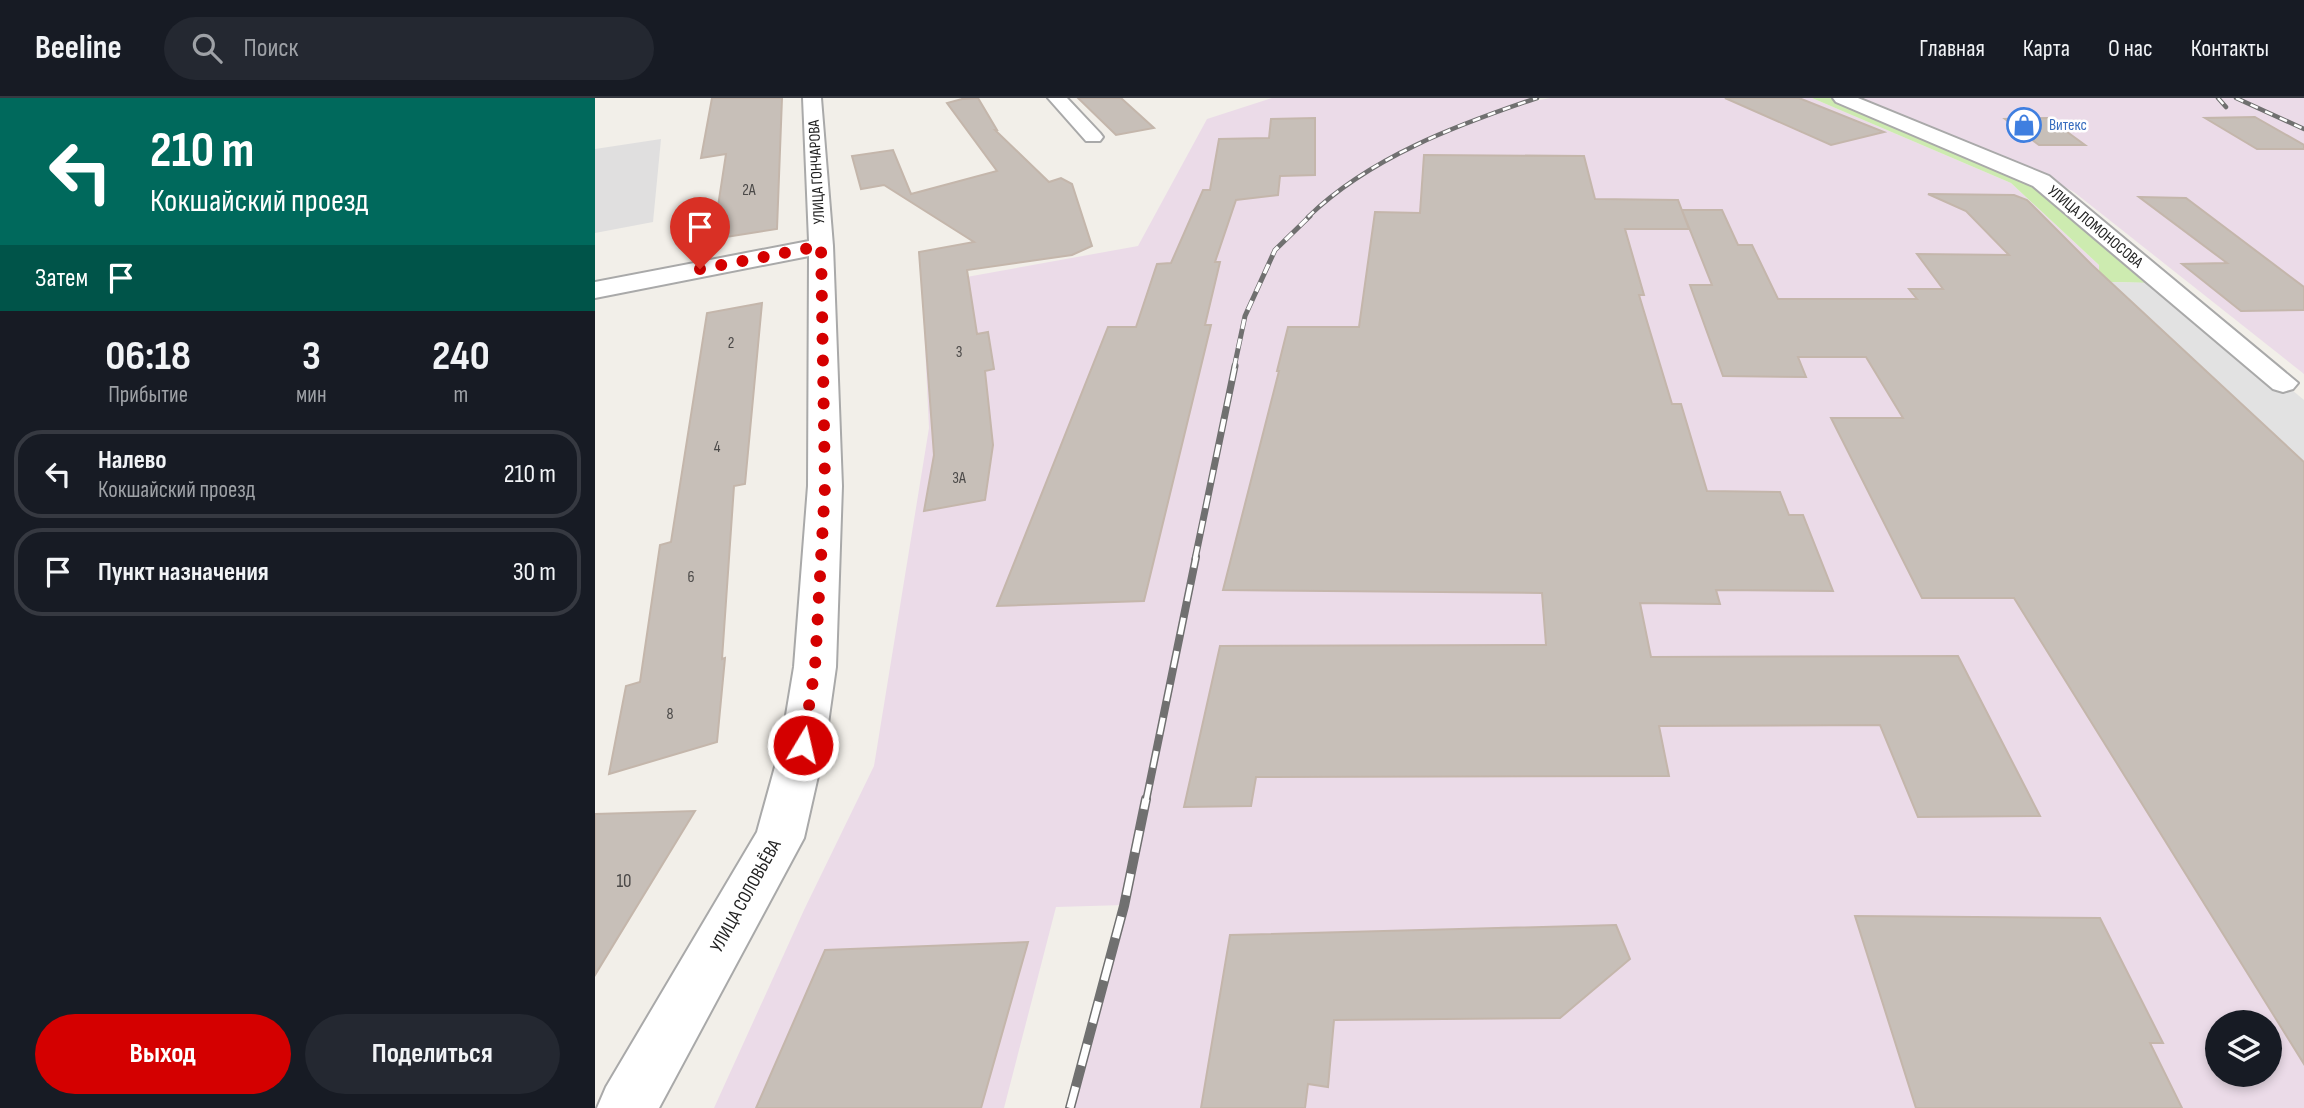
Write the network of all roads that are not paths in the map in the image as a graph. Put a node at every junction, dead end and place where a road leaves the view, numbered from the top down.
1 (812, 98) edge
2 (1057, 98) edge
3 (1842, 98) edge
4 (1093, 137) dead end
5 (821, 246) junction
6 (595, 290) edge
7 (2283, 383) dead end
8 (627, 1108) edge

1 - 5 street, УЛИЦА ГОНЧАРОВА
2 - 4 street
3 - 7 street, УЛИЦА ЛОМОНОСОВА
5 - 6 street
5 - 8 street, УЛИЦА СОЛОВЬЁВА

